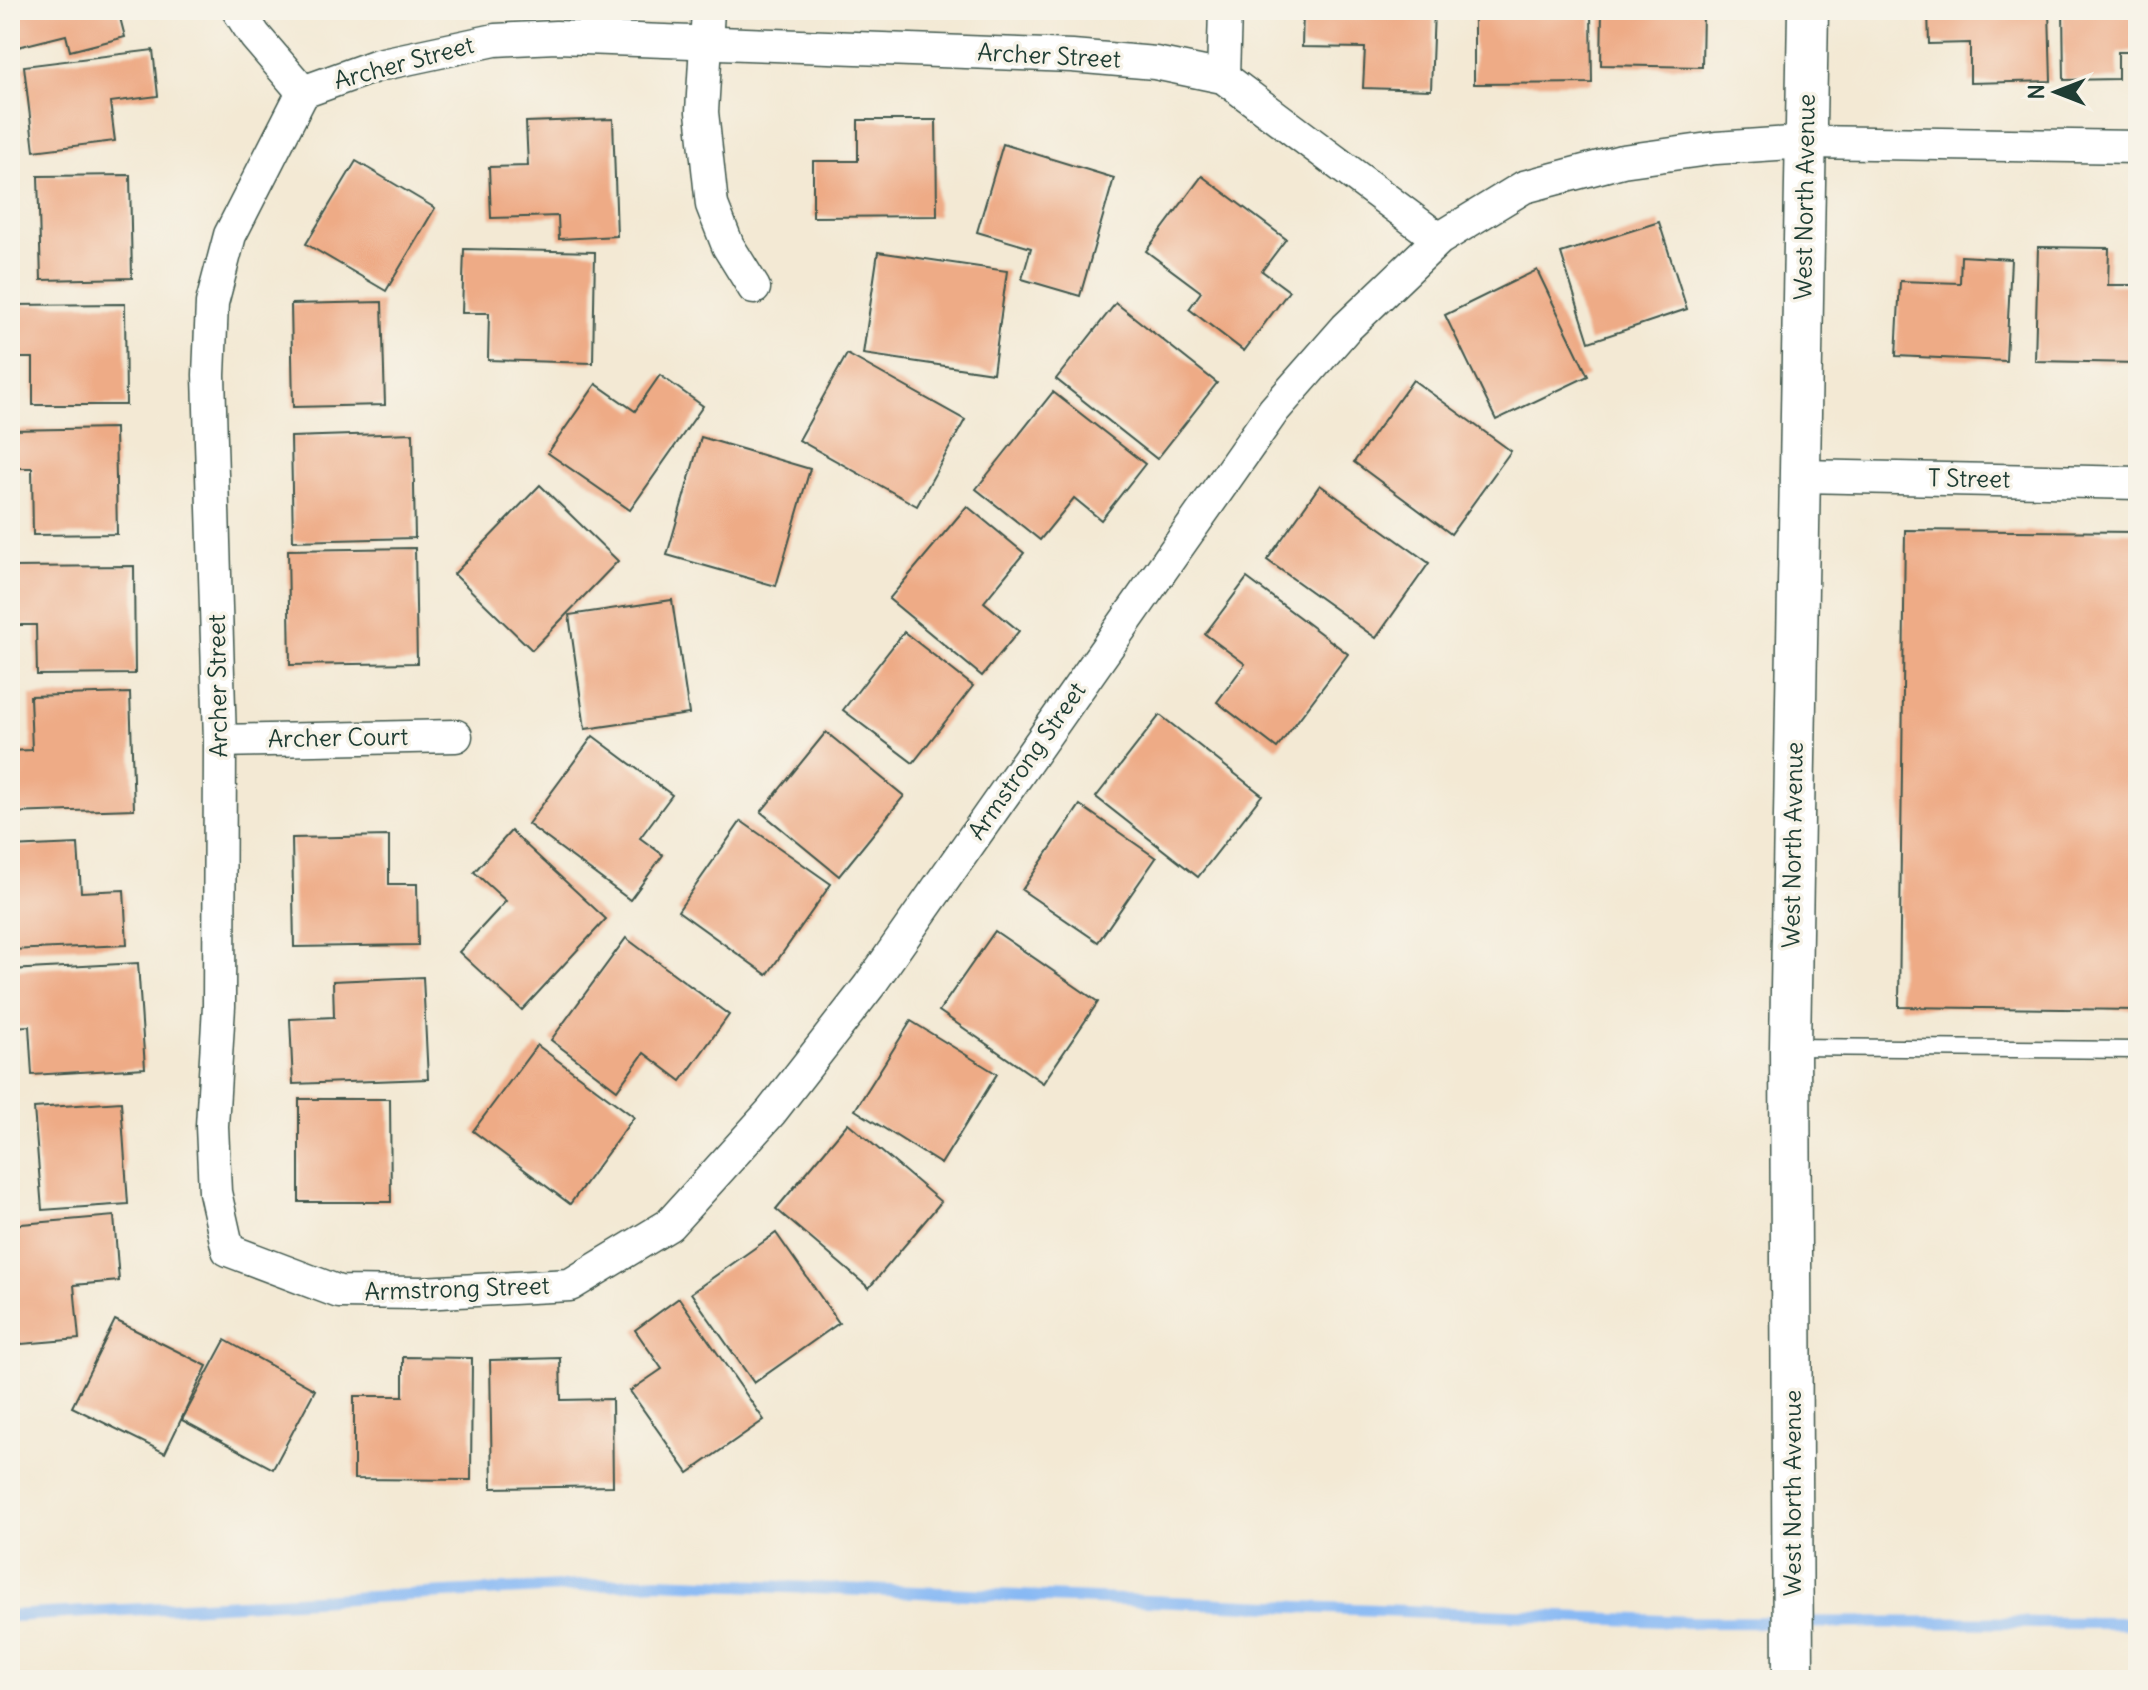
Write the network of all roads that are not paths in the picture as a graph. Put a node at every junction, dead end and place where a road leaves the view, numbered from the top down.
1 (238, 10) edge
2 (1225, 10) edge
3 (1808, 10) edge
4 (708, 25) edge
5 (1223, 77) junction
6 (303, 92) junction
7 (1806, 142) junction
8 (2138, 147) edge
9 (1439, 239) junction
10 (754, 288) dead end
11 (1800, 476) junction
12 (2138, 483) edge
13 (456, 736) dead end
14 (220, 741) junction
15 (1790, 1047) junction
16 (2138, 1050) edge
17 (228, 1250) joint
18 (1793, 1680) edge

1 - 6 street
2 - 5 street
3 - 7 street, West North Avenue
4 - 5 street, Archer Street
4 - 6 street, Archer Street
4 - 10 street
5 - 9 street, Archer Street
6 - 14 street, Archer Street
7 - 8 street, Armstrong Street
7 - 9 street, Armstrong Street
7 - 11 street, West North Avenue
9 - 17 street, Armstrong Street
11 - 12 street, T Street
11 - 15 street, West North Avenue
13 - 14 street, Archer Court
14 - 17 street, Archer Street
15 - 16 lane
15 - 18 street, West North Avenue

